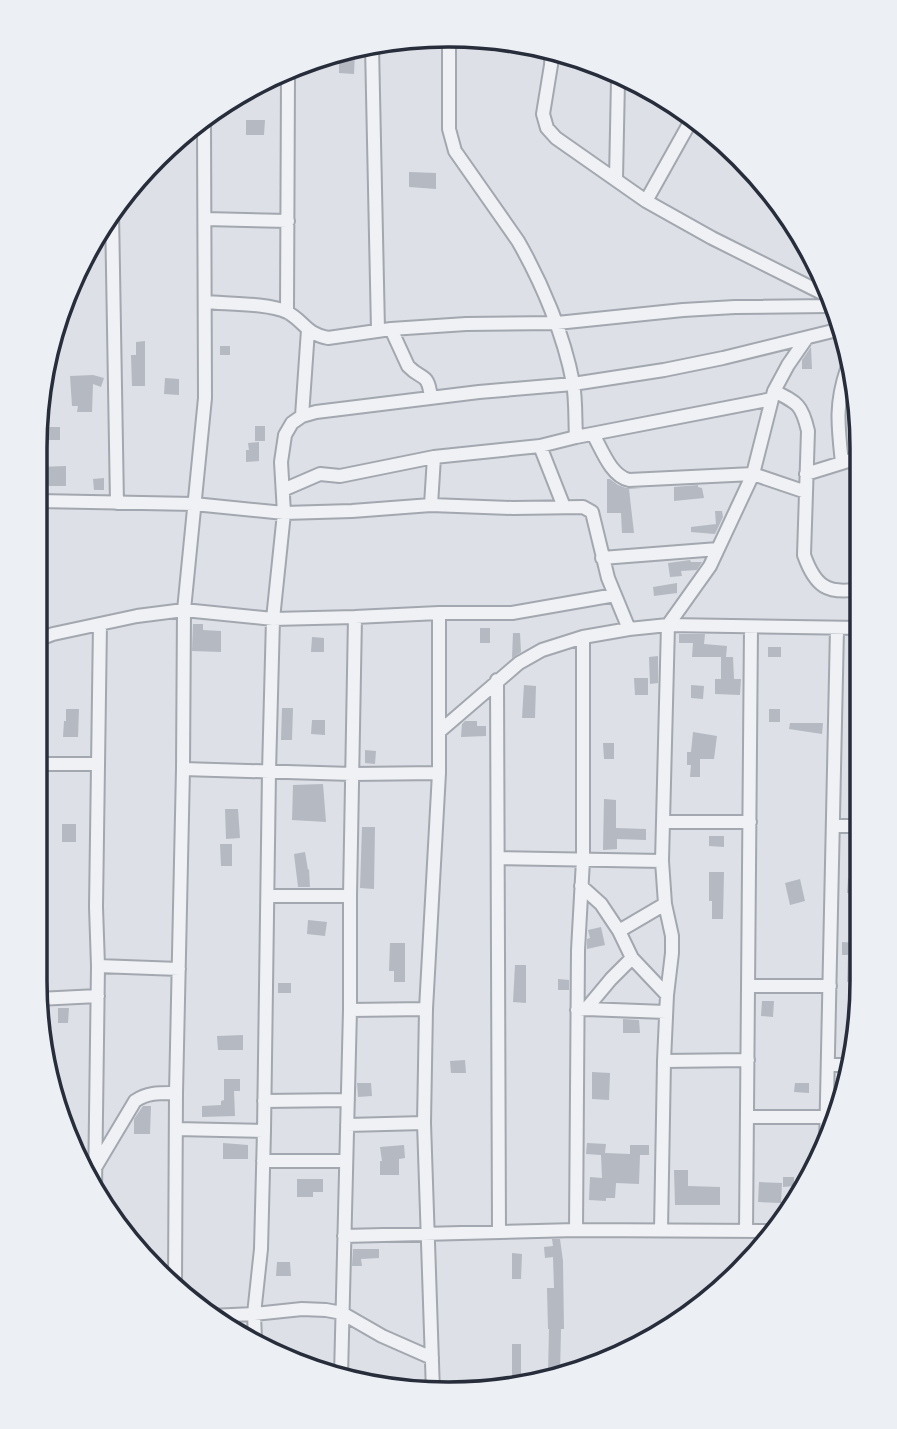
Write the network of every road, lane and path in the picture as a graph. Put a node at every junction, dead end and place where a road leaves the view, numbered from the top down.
1 (449, 47) edge
2 (372, 55) edge
3 (550, 61) edge
4 (289, 81) edge
5 (618, 85) edge
6 (688, 126) edge
7 (204, 130) edge
8 (615, 179) junction
9 (646, 201) junction
10 (205, 219) junction
11 (288, 221) junction
12 (112, 230) edge
13 (817, 290) edge
14 (205, 302) junction
15 (823, 306) edge
16 (287, 312) junction
17 (556, 323) junction
18 (308, 330) junction
19 (385, 330) junction
20 (832, 332) edge
21 (806, 339) junction
22 (844, 381) edge
23 (573, 384) junction
24 (773, 395) junction
25 (431, 398) junction
26 (302, 416) junction
27 (593, 434) junction
28 (576, 437) junction
29 (540, 446) junction
30 (434, 457) junction
31 (850, 460) edge
32 (842, 463) junction
33 (753, 474) junction
34 (806, 474) junction
35 (283, 490) junction
36 (806, 492) junction
37 (47, 501) edge
38 (117, 503) junction
39 (194, 504) junction
40 (431, 505) junction
41 (564, 507) junction
42 (284, 513) junction
43 (718, 549) junction
44 (602, 558) junction
45 (850, 591) edge
46 (615, 595) junction
47 (184, 610) junction
48 (439, 613) junction
49 (355, 618) junction
50 (272, 619) junction
51 (100, 624) junction
52 (668, 625) junction
53 (751, 627) junction
54 (837, 628) junction
55 (850, 628) edge
56 (629, 629) junction
57 (47, 636) edge
58 (583, 637) junction
59 (497, 680) junction
60 (440, 731) junction
61 (47, 764) edge
62 (97, 764) junction
63 (183, 769) junction
64 (269, 772) junction
65 (439, 773) junction
66 (352, 774) junction
67 (663, 822) junction
68 (750, 822) junction
69 (833, 826) junction
70 (850, 826) edge
71 (498, 858) junction
72 (583, 860) junction
73 (662, 861) junction
74 (582, 886) junction
75 (268, 896) junction
76 (350, 896) junction
77 (665, 904) junction
78 (619, 931) junction
79 (632, 958) junction
80 (98, 966) junction
81 (179, 969) junction
82 (748, 986) junction
83 (830, 986) junction
84 (667, 995) junction
85 (98, 996) junction
86 (48, 999) edge
87 (426, 1009) junction
88 (351, 1010) junction
89 (582, 1010) junction
90 (666, 1012) junction
91 (748, 1060) junction
92 (664, 1061) junction
93 (828, 1065) junction
94 (841, 1065) edge
95 (176, 1093) junction
96 (348, 1100) junction
97 (264, 1101) junction
98 (827, 1111) edge
99 (747, 1117) junction
100 (825, 1117) edge
101 (424, 1123) junction
102 (347, 1125) junction
103 (176, 1129) junction
104 (264, 1131) junction
105 (90, 1161) edge
106 (263, 1161) junction
107 (346, 1161) junction
108 (92, 1164) edge
109 (576, 1230) junction
110 (661, 1230) junction
111 (499, 1231) junction
112 (746, 1231) junction
113 (762, 1231) edge
114 (429, 1233) junction
115 (344, 1236) junction
116 (175, 1274) edge
117 (342, 1313) junction
118 (254, 1314) junction
119 (229, 1316) edge
120 (255, 1331) edge
121 (432, 1358) junction
122 (341, 1367) edge
123 (433, 1381) edge

1 - 17 street
2 - 19 street
3 - 8 street
4 - 11 street
5 - 8 street
6 - 9 street
7 - 10 street
8 - 9 street
9 - 13 street
10 - 11 street
10 - 14 street
11 - 16 street
12 - 38 street
14 - 16 street
14 - 39 street
15 - 17 street
16 - 18 street
17 - 19 street
17 - 23 street
18 - 19 street
18 - 26 street
19 - 25 street
20 - 21 street
21 - 23 street
21 - 24 street
22 - 32 street
23 - 25 street
23 - 28 street
24 - 27 street
24 - 33 street
24 - 34 street
25 - 26 street
26 - 35 street
27 - 28 street
27 - 33 street
28 - 29 street
29 - 30 street
29 - 41 street
30 - 35 street
30 - 40 street
31 - 32 street
32 - 34 street
33 - 36 street
33 - 43 street
34 - 36 street
35 - 42 street
36 - 45 street
37 - 38 street
38 - 39 street
39 - 42 street
39 - 47 street
40 - 41 street
40 - 42 street
41 - 44 street
42 - 50 street
43 - 44 street
43 - 52 street
44 - 46 street
46 - 48 street
46 - 56 street
47 - 50 street
47 - 51 street
47 - 63 street
48 - 49 street
48 - 60 street
49 - 50 street
49 - 66 street
50 - 64 street
51 - 57 street
51 - 62 street
52 - 53 street
52 - 56 street
52 - 67 street
53 - 54 street
53 - 68 street
54 - 55 street
54 - 69 street
56 - 58 street
58 - 59 street
58 - 72 street
59 - 60 street
59 - 71 street
60 - 65 street
61 - 62 street
62 - 80 street
63 - 64 street
63 - 81 street
64 - 66 street
64 - 75 street
65 - 66 street
65 - 87 street
66 - 76 street
67 - 68 street
67 - 73 street
68 - 82 street
69 - 70 street
69 - 83 street
71 - 72 street
71 - 111 street
72 - 73 street
72 - 74 street
73 - 77 street
74 - 78 street
74 - 89 street
75 - 76 street
75 - 97 street
76 - 88 street
77 - 78 street
77 - 84 street
78 - 79 street
79 - 84 street
79 - 89 street
80 - 81 street
80 - 85 street
81 - 95 street
82 - 83 street
82 - 91 street
83 - 93 street
84 - 90 street
85 - 86 street
85 - 105 street
87 - 88 street
87 - 101 street
88 - 96 street
89 - 90 street
89 - 109 street
90 - 92 street
91 - 92 street
91 - 99 street
92 - 110 street
93 - 94 street
93 - 98 street
95 - 103 street
95 - 108 street
96 - 97 street
96 - 102 street
97 - 104 street
99 - 100 street
99 - 112 street
101 - 102 street
101 - 114 street
102 - 107 street
103 - 104 street
103 - 116 street
104 - 106 street
106 - 107 street
106 - 118 street
107 - 115 street
109 - 110 street
109 - 111 street
110 - 112 street
111 - 114 street
112 - 113 street
114 - 115 street
114 - 121 street
115 - 117 street
117 - 118 street
117 - 121 street
117 - 122 street
118 - 119 street
118 - 120 street
121 - 123 street

